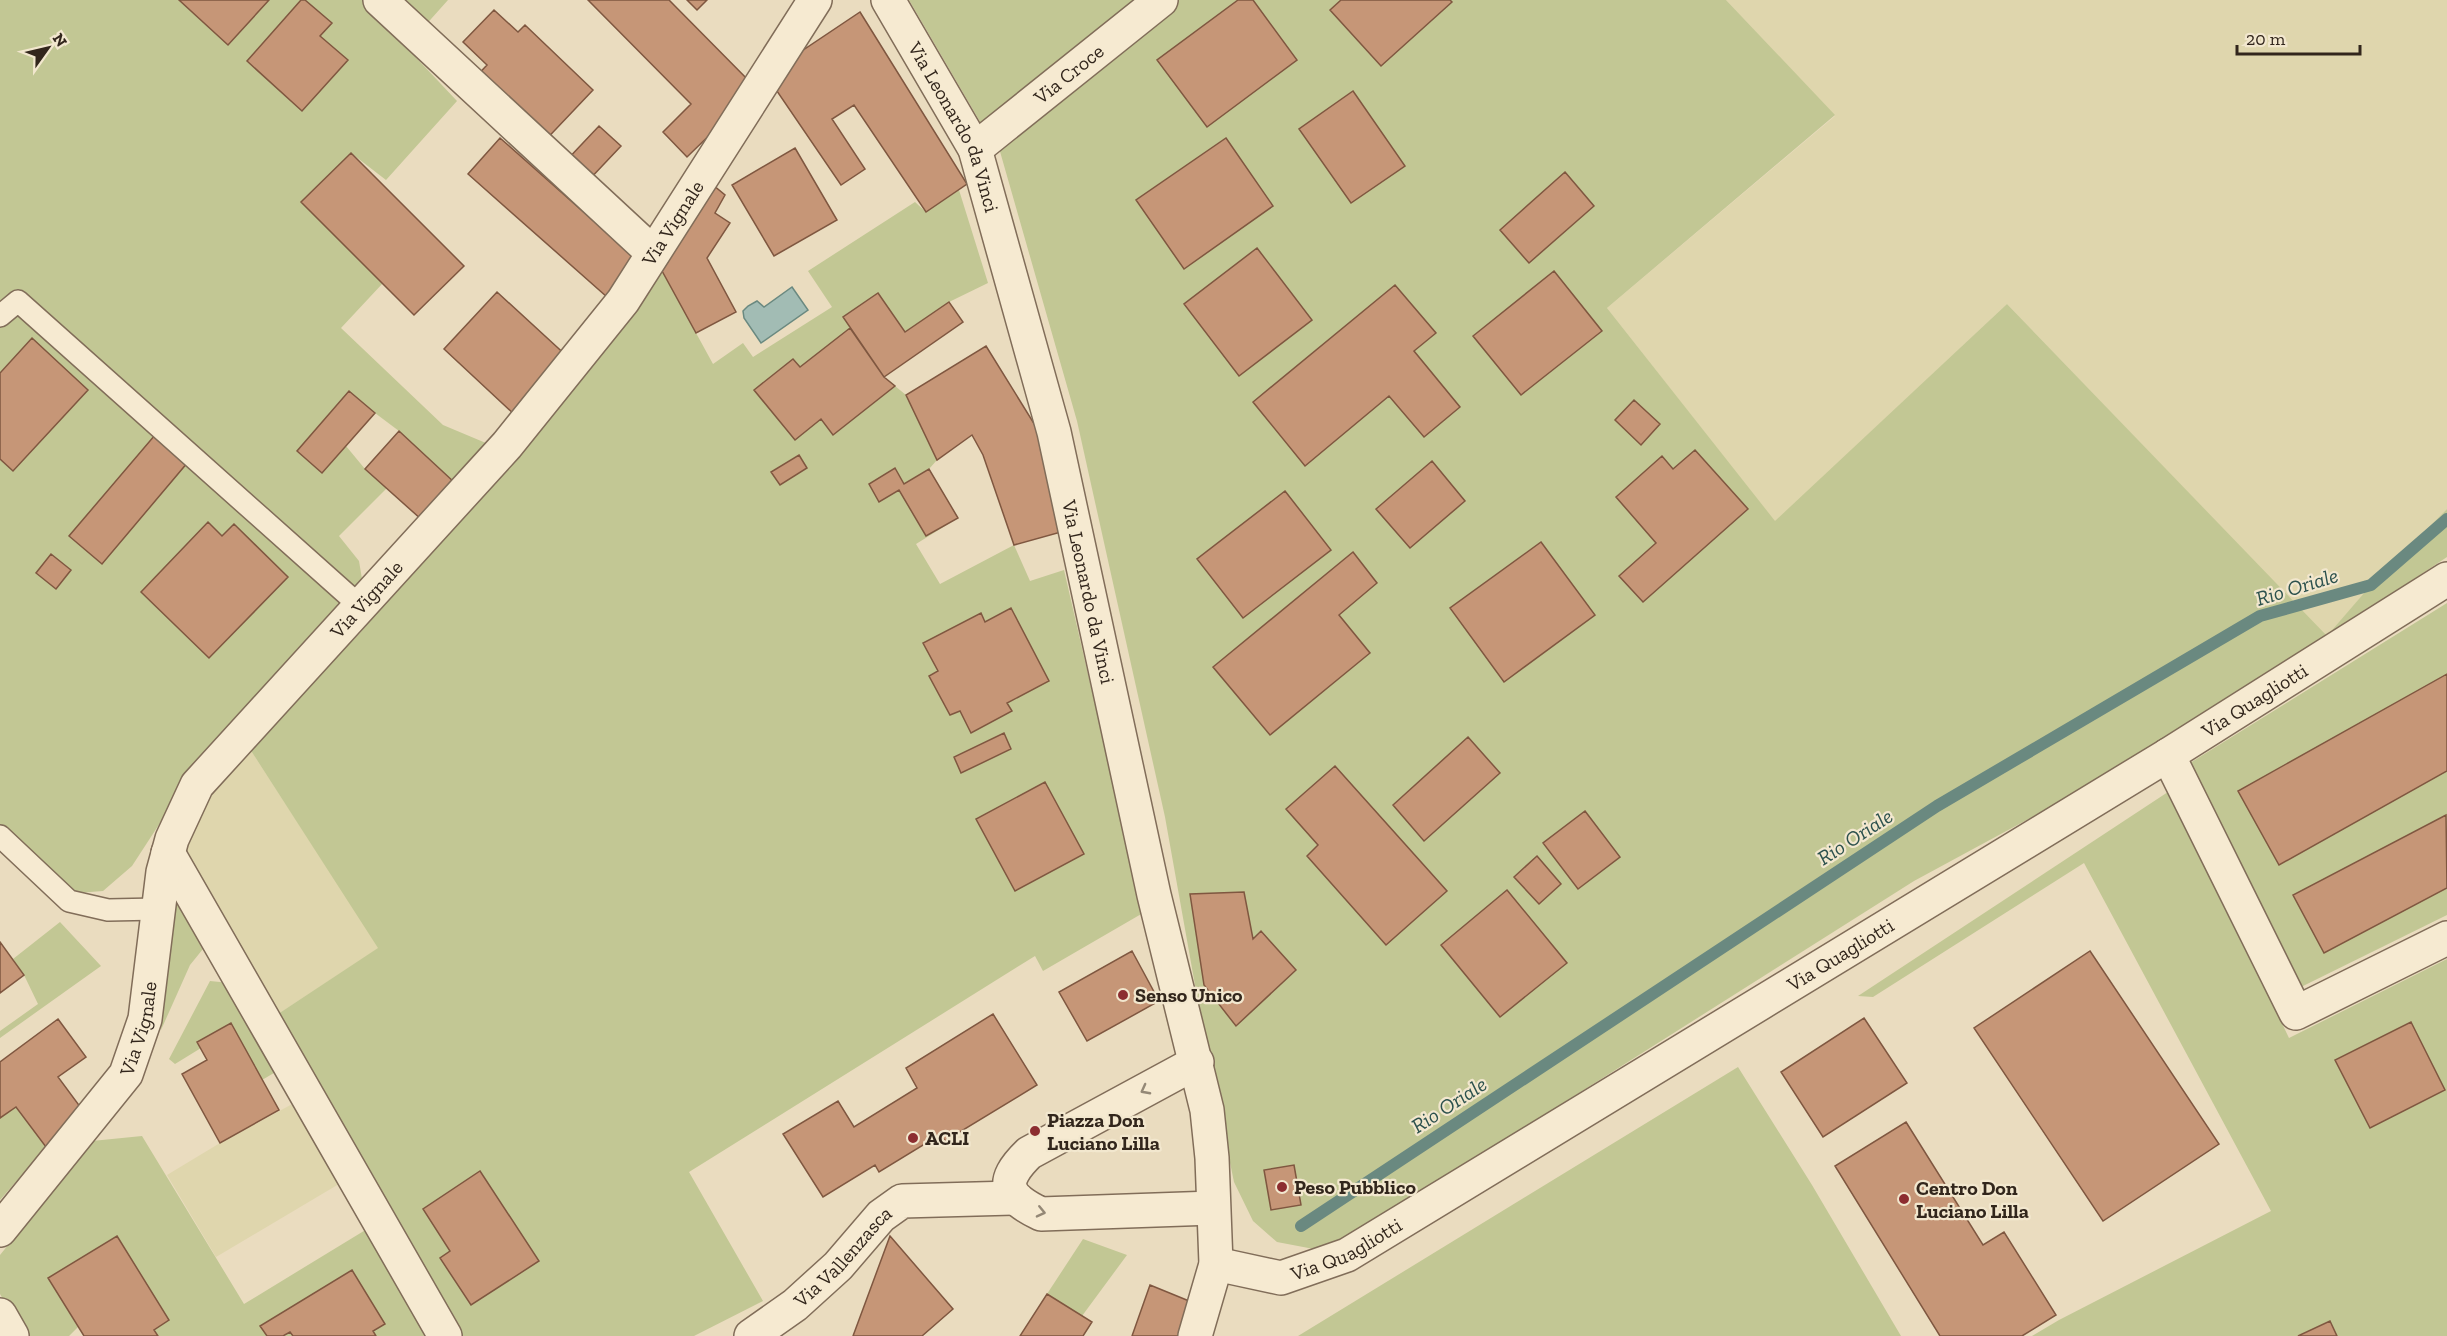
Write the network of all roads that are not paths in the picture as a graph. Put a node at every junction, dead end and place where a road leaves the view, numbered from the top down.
1 (380, 0) edge
2 (815, 0) edge
3 (888, 0) edge
4 (1161, 0) edge
5 (975, 149) junction
6 (653, 253) junction
7 (0, 316) edge
8 (2447, 579) edge
9 (360, 606) junction
10 (2168, 755) junction
11 (0, 836) edge
12 (168, 853) junction
13 (158, 909) junction
14 (2447, 938) edge
15 (1197, 1062) junction
16 (1013, 1197) junction
17 (1213, 1208) junction
18 (0, 1230) edge
19 (1216, 1264) junction
20 (0, 1315) edge
21 (12, 1336) edge
22 (445, 1336) edge
23 (751, 1336) edge
24 (1195, 1336) edge

1 - 6 street
2 - 6 street, Via Vignale
3 - 5 street, Via Leonardo da Vinci
4 - 5 street, Via Croce
5 - 15 street, Via Leonardo da Vinci
6 - 9 street, Via Vignale
7 - 9 lane
8 - 10 street, Via Quagliotti
9 - 12 street, Via Vignale
10 - 14 street
10 - 19 street, Via Quagliotti
11 - 13 lane
12 - 13 street, Via Vignale
12 - 22 street
13 - 18 street, Via Vignale
15 -> 16 street
15 - 17 street, Via Leonardo da Vinci
16 -> 17 street
16 - 23 street, Via Vallenzasca
17 - 19 street
19 - 24 street
20 - 21 street

